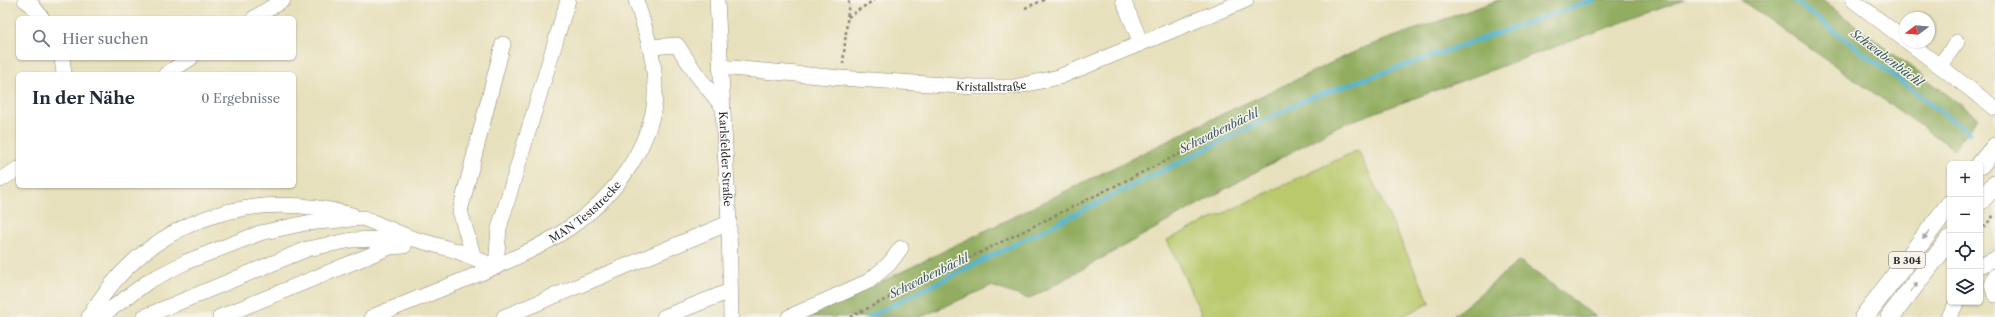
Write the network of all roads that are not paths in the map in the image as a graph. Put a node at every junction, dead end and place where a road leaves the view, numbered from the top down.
1 (25, 0) edge
2 (283, 0) edge
3 (568, 0) edge
4 (636, 0) edge
5 (717, 0) edge
6 (1123, 0) edge
7 (1246, 0) edge
8 (1853, 0) edge
9 (41, 16) edge
10 (257, 16) edge
11 (1899, 35) edge
12 (1957, 42) dead end
13 (1141, 43) junction
14 (503, 44) dead end
15 (651, 47) junction
16 (1916, 48) edge
17 (62, 60) edge
18 (188, 60) edge
19 (1940, 65) junction
20 (720, 68) junction
21 (64, 72) edge
22 (169, 72) edge
23 (722, 106) junction
24 (1995, 108) edge
25 (1995, 148) edge
26 (1983, 162) edge
27 (16, 170) edge
28 (0, 180) edge
29 (1995, 185) edge
30 (1983, 198) edge
31 (1947, 208) edge
32 (363, 218) junction
33 (729, 223) junction
34 (411, 238) junction
35 (1947, 243) edge
36 (429, 244) junction
37 (901, 248) dead end
38 (474, 258) junction
39 (1995, 259) edge
40 (1983, 265) edge
41 (496, 267) junction
42 (1995, 276) edge
43 (730, 291) junction
44 (1995, 295) edge
45 (1955, 305) edge
46 (89, 317) edge
47 (100, 317) edge
48 (144, 317) edge
49 (220, 317) edge
50 (372, 317) edge
51 (504, 317) edge
52 (664, 317) edge
53 (732, 317) edge
54 (789, 317) edge
55 (1864, 317) edge
56 (1890, 317) edge
57 (1949, 317) edge

1 - 9 street
2 - 10 street
3 - 41 street
4 - 15 street, MAN Teststrecke
5 - 20 street, Karlsfelder Straße
6 - 13 street
7 - 13 street, Kristallstraße
8 - 11 street
12 - 19 street
13 - 20 street, Kristallstraße
14 - 38 street
15 - 23 street
15 - 41 street, MAN Teststrecke
16 - 19 street
17 - 21 street
18 - 22 street
19 - 24 street
20 - 23 street, Karlsfelder Straße
23 - 33 street, Karlsfelder Straße
25 - 26 main road
27 - 28 street
29 - 30 main road
31 -> 55 main road, B 304
32 - 34 street
32 - 46 street
32 - 47 street
33 - 43 street, Karlsfelder Straße
33 - 51 street
34 - 36 street
34 - 48 street
56 -> 35 main road, B 304
36 - 38 street
36 - 49 street
37 - 54 street
38 - 41 street
39 - 40 street
41 - 50 street, MAN Teststrecke
42 - 44 street
43 - 52 street
43 - 53 street, Karlsfelder Straße
45 - 57 street

